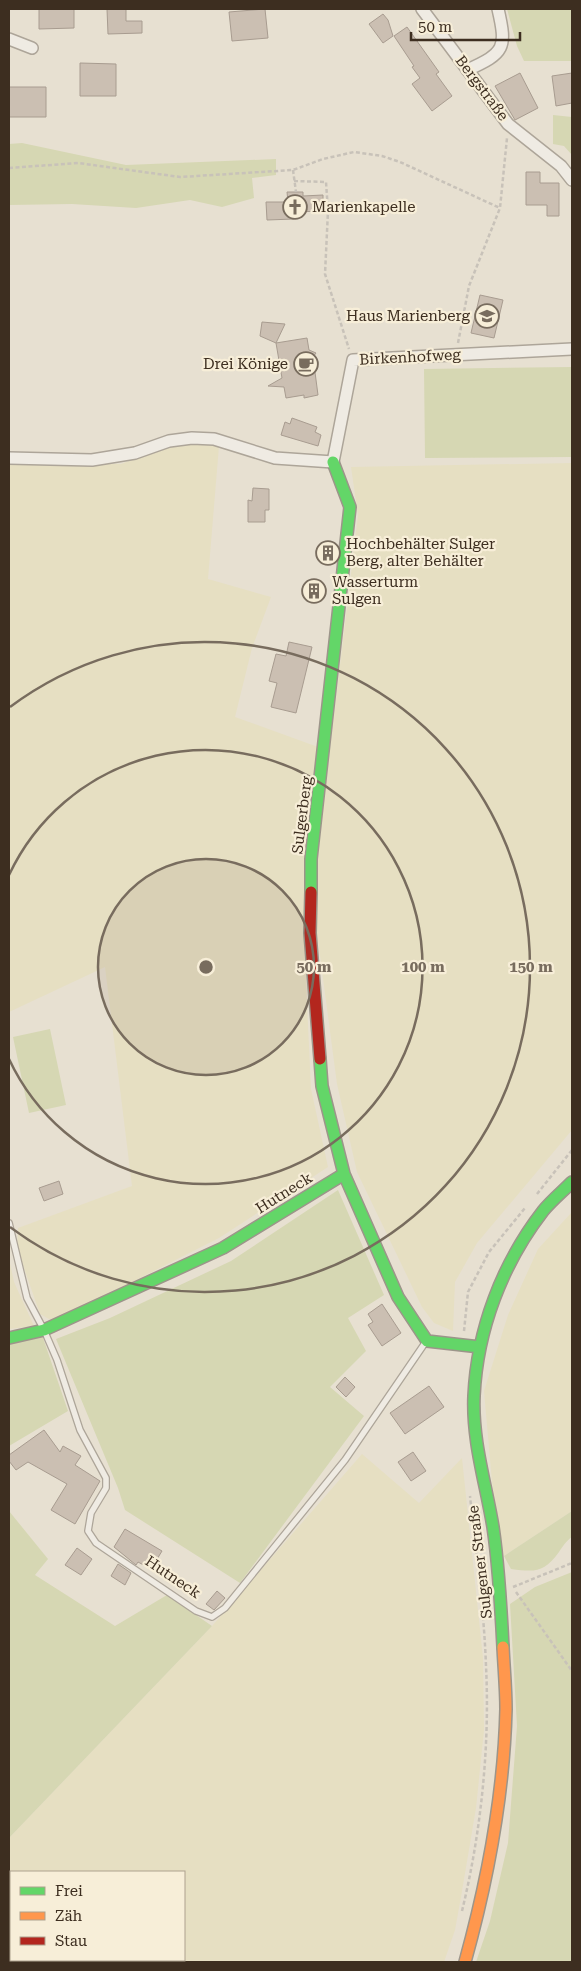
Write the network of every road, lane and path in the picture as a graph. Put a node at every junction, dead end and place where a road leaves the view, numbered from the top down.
1 (422, 9) edge
2 (498, 9) edge
3 (9, 39) edge
4 (32, 48) dead end
5 (467, 70) junction
6 (506, 145) dead end
7 (9, 168) edge
8 (293, 170) junction
9 (572, 180) edge
10 (294, 181) junction
11 (296, 192) dead end
12 (500, 208) junction
13 (572, 349) edge
14 (456, 354) junction
15 (353, 360) junction
16 (9, 458) edge
17 (333, 462) junction
18 (344, 1174) junction
19 (572, 1182) edge
20 (9, 1223) edge
21 (44, 1330) junction
22 (9, 1338) edge
23 (426, 1341) junction
24 (480, 1347) junction
25 (572, 1563) edge
26 (480, 1593) dead end
27 (572, 1671) edge
28 (460, 1917) dead end
29 (464, 1962) edge

1 - 5 street, Bergstraße
2 - 5 street
3 - 4 street
5 - 9 street, Bergstraße
6 - 12 path
7 - 8 path
8 - 10 path
8 - 12 path
10 - 11 path
10 - 15 path
12 - 14 path
13 - 14 street, Birkenhofweg
14 - 15 street, Birkenhofweg
15 - 17 street, Birkenhofweg
16 - 17 street
17 - 18 street, Sulgerberg
18 - 21 street, Hutneck
18 - 23 street
19 - 24 street, Sulgener Straße
20 - 21 lane, Hutneck
21 - 22 street, Hutneck
21 - 23 lane, Hutneck
23 - 24 street
24 - 29 street, Sulgener Straße
25 - 27 path
26 - 28 path

